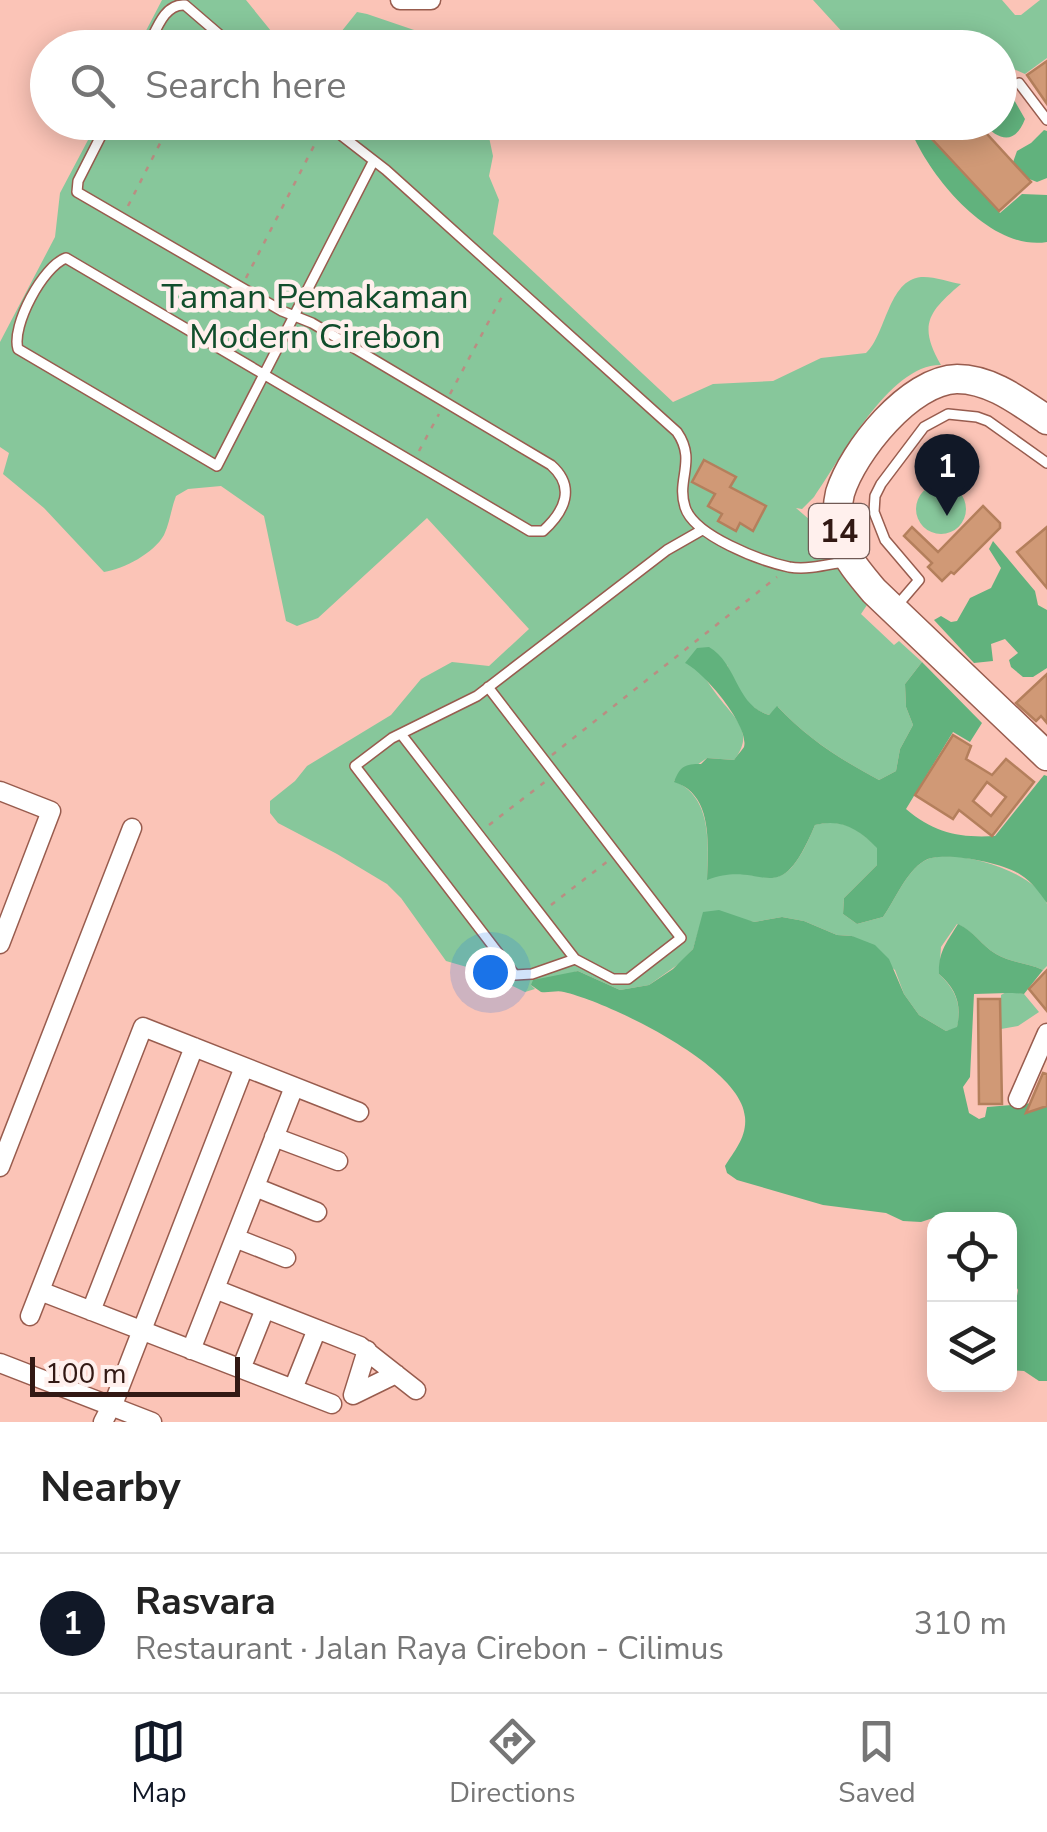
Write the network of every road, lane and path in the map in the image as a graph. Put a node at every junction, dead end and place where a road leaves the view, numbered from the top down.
1 (400, 0) edge
2 (431, 0) edge
3 (157, 30) edge
4 (214, 30) edge
5 (1020, 84) dead end
6 (1047, 120) edge
7 (99, 140) edge
8 (162, 140) edge
9 (316, 140) edge
10 (346, 140) edge
11 (373, 162) junction
12 (122, 218) junction
13 (511, 281) junction
14 (242, 287) junction
15 (294, 316) junction
16 (265, 373) junction
17 (446, 402) junction
18 (1047, 420) edge
19 (414, 461) junction
20 (1047, 463) edge
21 (702, 530) junction
22 (850, 561) junction
23 (790, 567) junction
24 (893, 610) junction
25 (488, 687) junction
26 (400, 734) junction
27 (1047, 756) edge
28 (545, 761) junction
29 (555, 774) junction
30 (0, 792) edge
31 (132, 828) dead end
32 (478, 834) junction
33 (616, 854) junction
34 (540, 914) junction
35 (0, 944) edge
36 (574, 958) junction
37 (1047, 1033) edge
38 (194, 1048) junction
39 (244, 1067) junction
40 (294, 1086) junction
41 (1018, 1099) dead end
42 (359, 1112) dead end
43 (274, 1136) junction
44 (338, 1161) dead end
45 (0, 1168) edge
46 (255, 1187) junction
47 (318, 1212) dead end
48 (235, 1238) junction
49 (286, 1258) dead end
50 (215, 1289) junction
51 (40, 1291) junction
52 (265, 1309) junction
53 (91, 1311) junction
54 (30, 1316) dead end
55 (317, 1329) junction
56 (142, 1330) junction
57 (191, 1350) junction
58 (367, 1350) junction
59 (0, 1363) edge
60 (242, 1369) junction
61 (396, 1374) junction
62 (294, 1389) junction
63 (416, 1390) dead end
64 (332, 1404) dead end
65 (107, 1414) edge
66 (152, 1422) edge

1 - 2 street
3 - 4 lane
5 - 6 lane
7 - 12 lane
8 - 12 path
9 - 14 path
10 - 11 lane
11 - 13 lane
11 - 15 lane
12 - 14 lane
13 - 17 path
13 - 21 lane
14 - 15 lane
15 - 16 lane
15 - 17 lane
16 - 16 lane
16 - 19 lane
17 - 19 path
17 - 19 lane
18 - 22 highway, 14
20 - 24 lane
21 - 23 lane
21 - 25 lane
22 - 23 lane
22 - 24 highway, 14
23 - 28 path
24 - 27 highway, 14
25 - 26 lane
25 - 28 lane
26 - 32 lane
26 - 36 lane
28 - 29 lane
29 - 32 path
29 - 33 lane
30 - 35 street
31 - 45 street
32 - 34 lane
33 - 34 path
33 - 36 lane
34 - 36 lane
37 - 41 street
38 - 39 street
38 - 51 street
38 - 53 street
39 - 40 street
39 - 56 street
40 - 42 street
40 - 43 street
43 - 44 street
43 - 46 street
46 - 47 street
46 - 48 street
48 - 49 street
48 - 50 street
50 - 52 street
50 - 57 street
51 - 53 street
51 - 54 street
52 - 55 street
52 - 60 street
53 - 56 street
55 - 58 street
55 - 62 street
56 - 57 street
56 - 65 street
57 - 60 street
58 - 61 street
58 - 61 street
59 - 65 street
60 - 62 street
61 - 63 street
62 - 64 street
65 - 66 street

